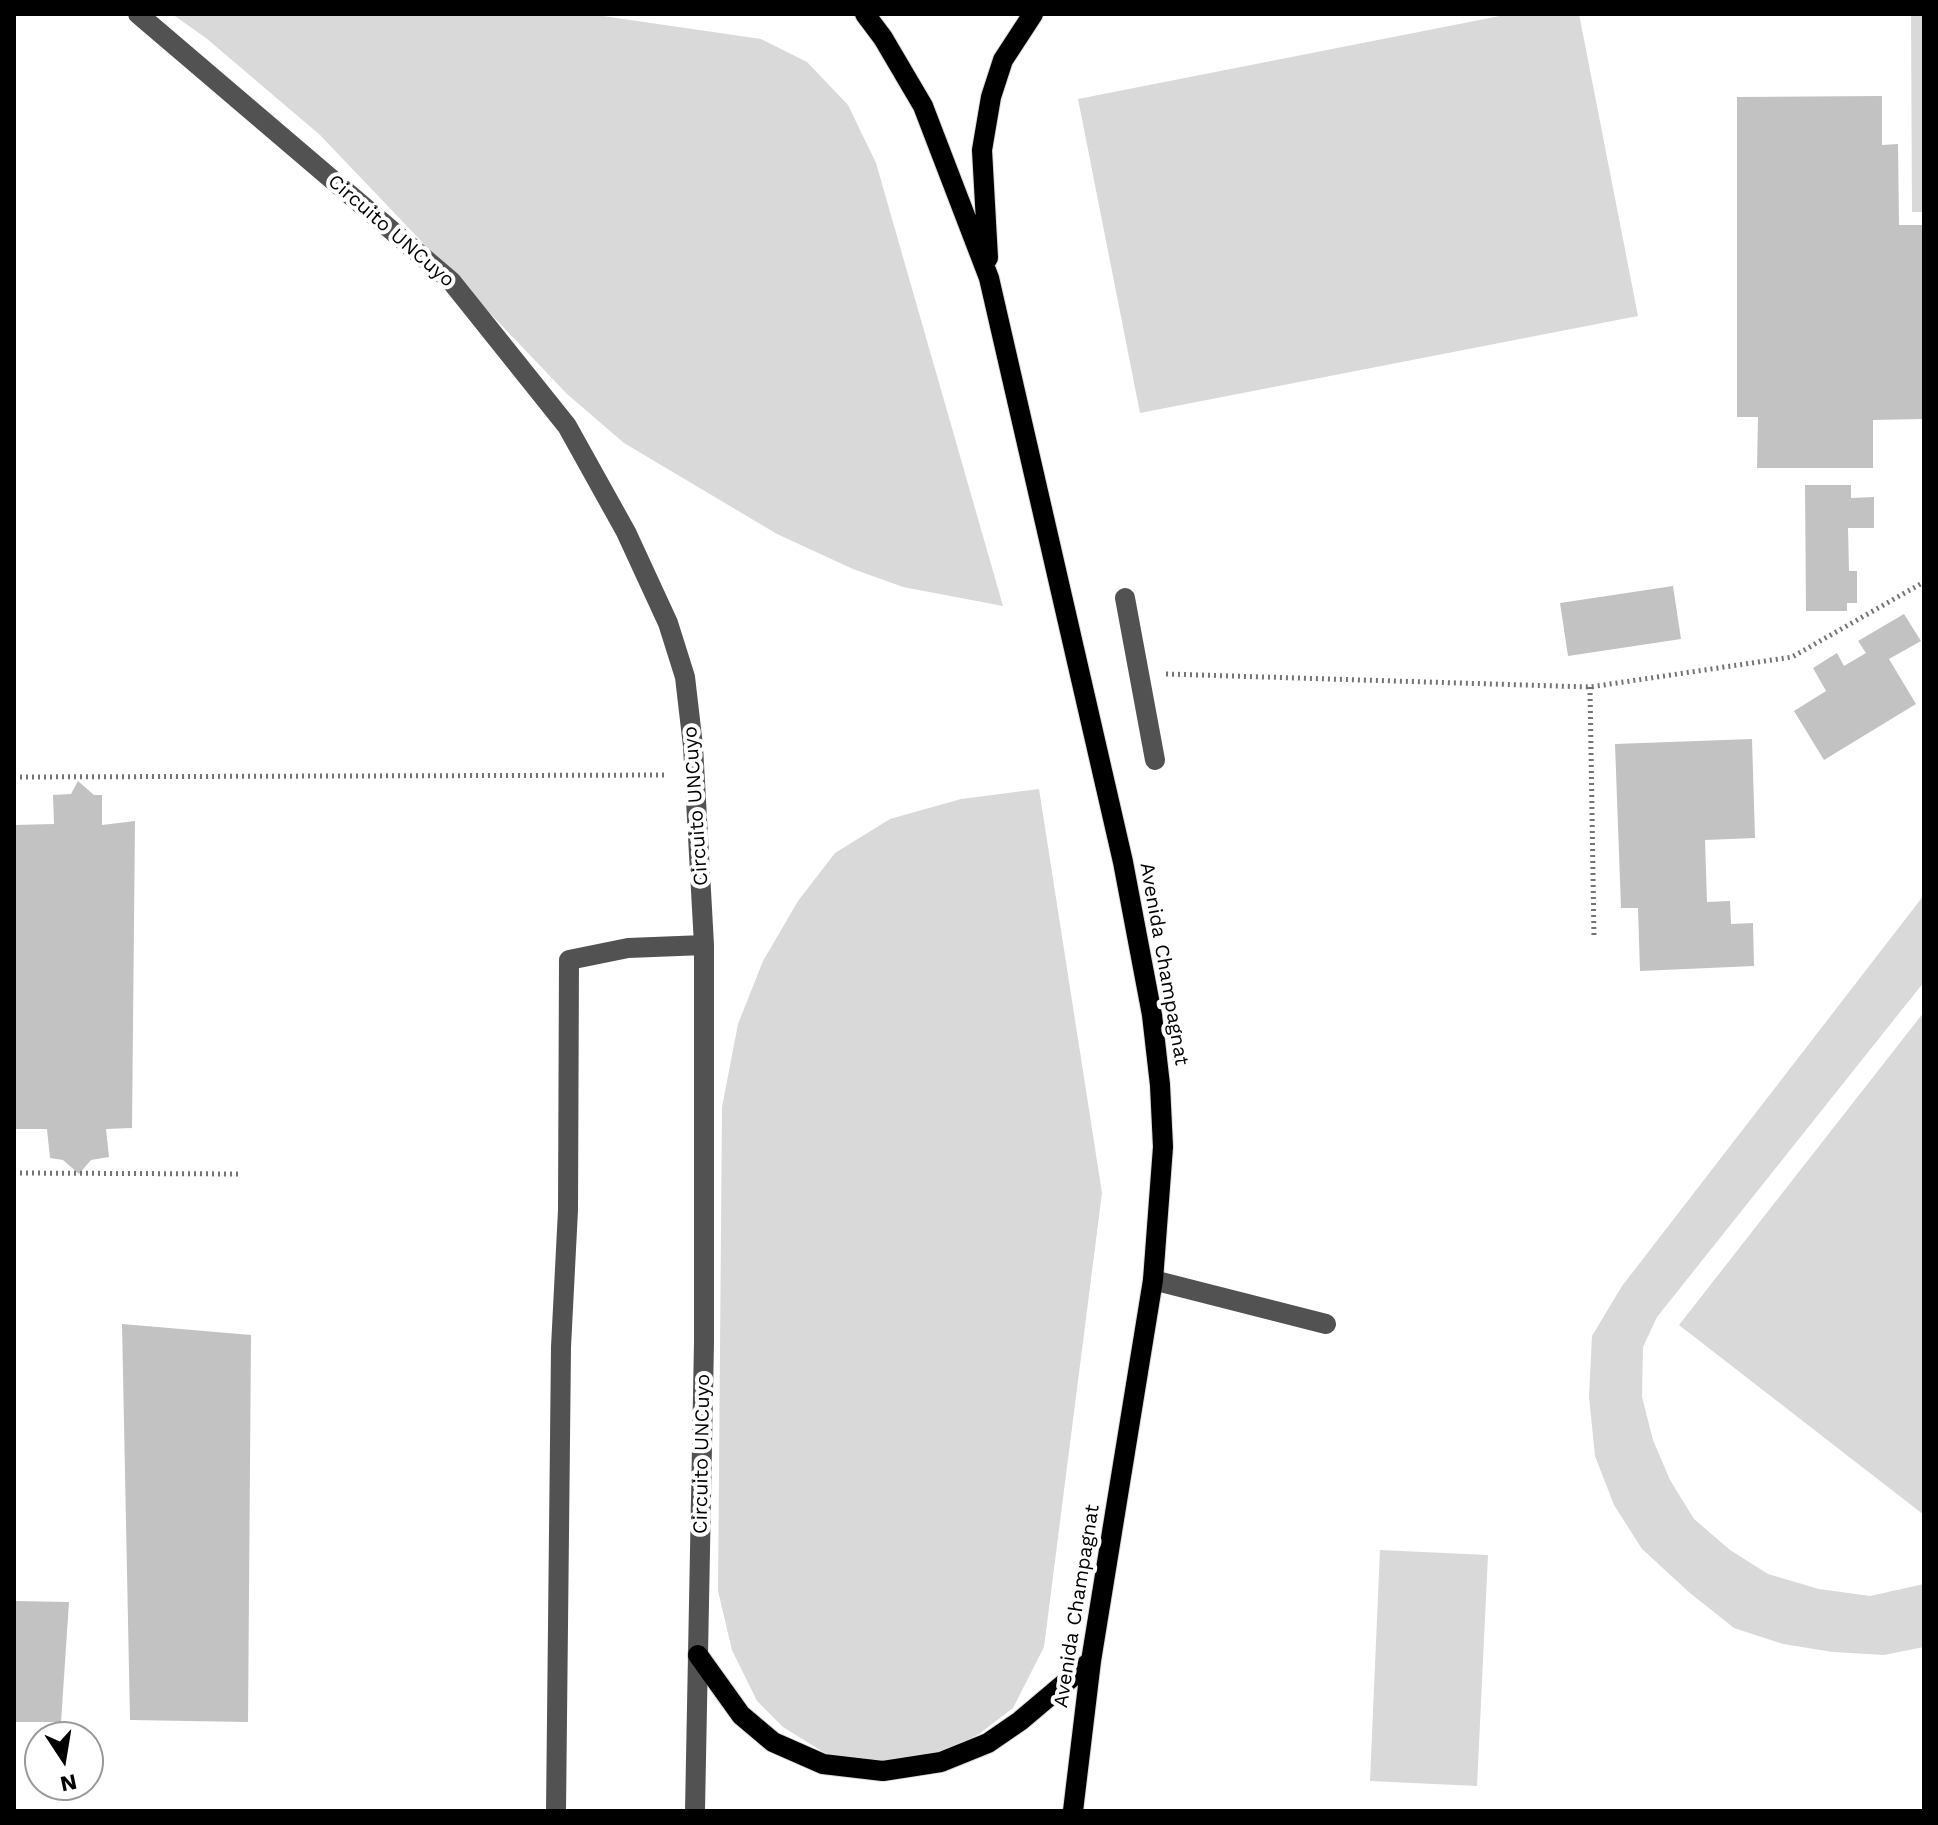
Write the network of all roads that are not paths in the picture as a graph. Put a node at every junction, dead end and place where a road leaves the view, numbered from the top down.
1 (138, 14) edge
2 (865, 14) edge
3 (1033, 14) edge
4 (989, 278) junction
5 (1125, 598) dead end
6 (1155, 760) dead end
7 (704, 945) junction
8 (1153, 1280) junction
9 (1326, 1324) dead end
10 (698, 1655) junction
11 (1091, 1661) junction
12 (556, 1811) edge
13 (695, 1811) edge
14 (1073, 1811) edge

1 - 7 street, Circuito UNCuyo
2 - 4 main road, Avenida Champagnat
3 - 4 main road, Avenida Champagnat
4 - 8 main road, Avenida Champagnat
5 - 6 street
7 - 10 street, Circuito UNCuyo
7 - 12 street
8 - 9 street
8 - 11 main road, Avenida Champagnat
10 - 11 main road
10 - 13 street, Circuito UNCuyo
11 - 14 main road, Avenida Champagnat

